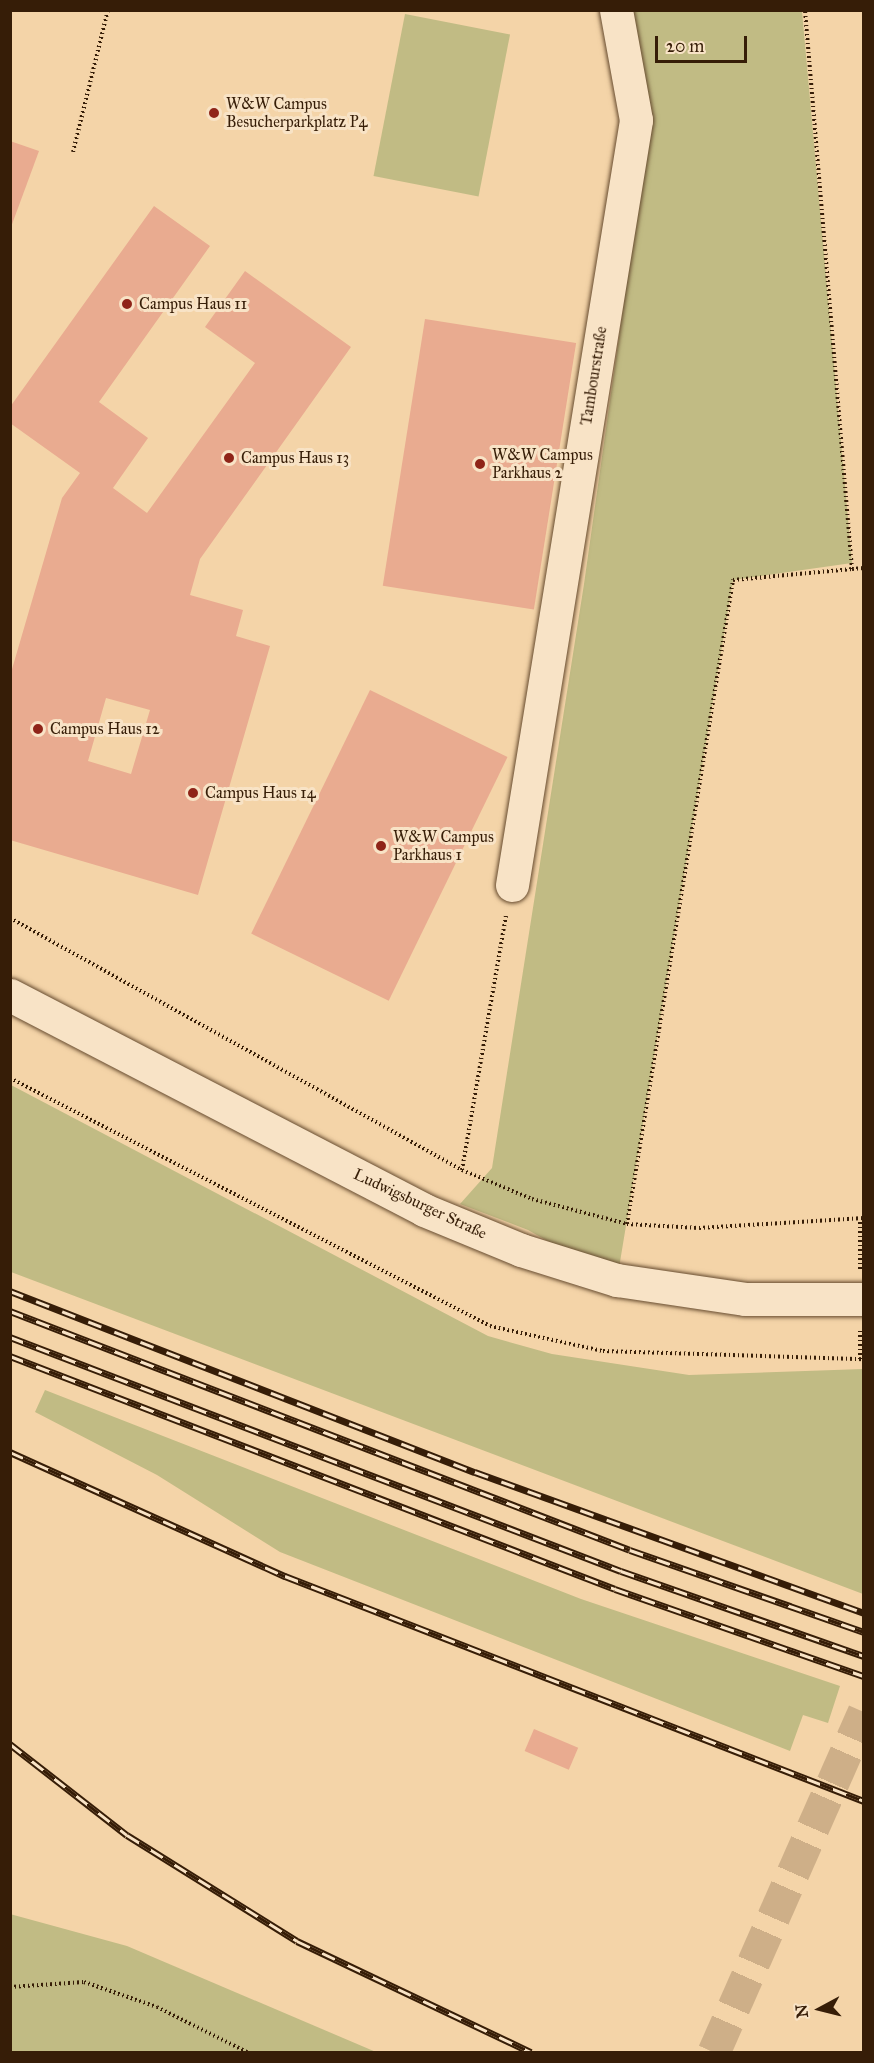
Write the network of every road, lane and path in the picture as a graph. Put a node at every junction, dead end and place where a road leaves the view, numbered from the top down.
1 (108, 10) edge
2 (616, 10) edge
3 (805, 10) edge
4 (73, 152) dead end
5 (864, 568) edge
6 (852, 569) junction
7 (512, 885) joint
8 (10, 918) edge
9 (10, 995) edge
10 (10, 1078) edge
11 (462, 1170) junction
12 (864, 1218) edge
13 (627, 1224) junction
14 (864, 1299) edge
15 (864, 1359) edge
16 (10, 1987) edge
17 (247, 2052) edge

1 - 4 path
2 - 7 main road, Tambourstraße
3 - 6 path
5 - 6 path
6 - 13 path
7 - 11 path
8 - 11 path
9 - 14 main road, Ludwigsburger Straße
10 - 15 path
11 - 13 path
12 - 13 path
16 - 17 path

